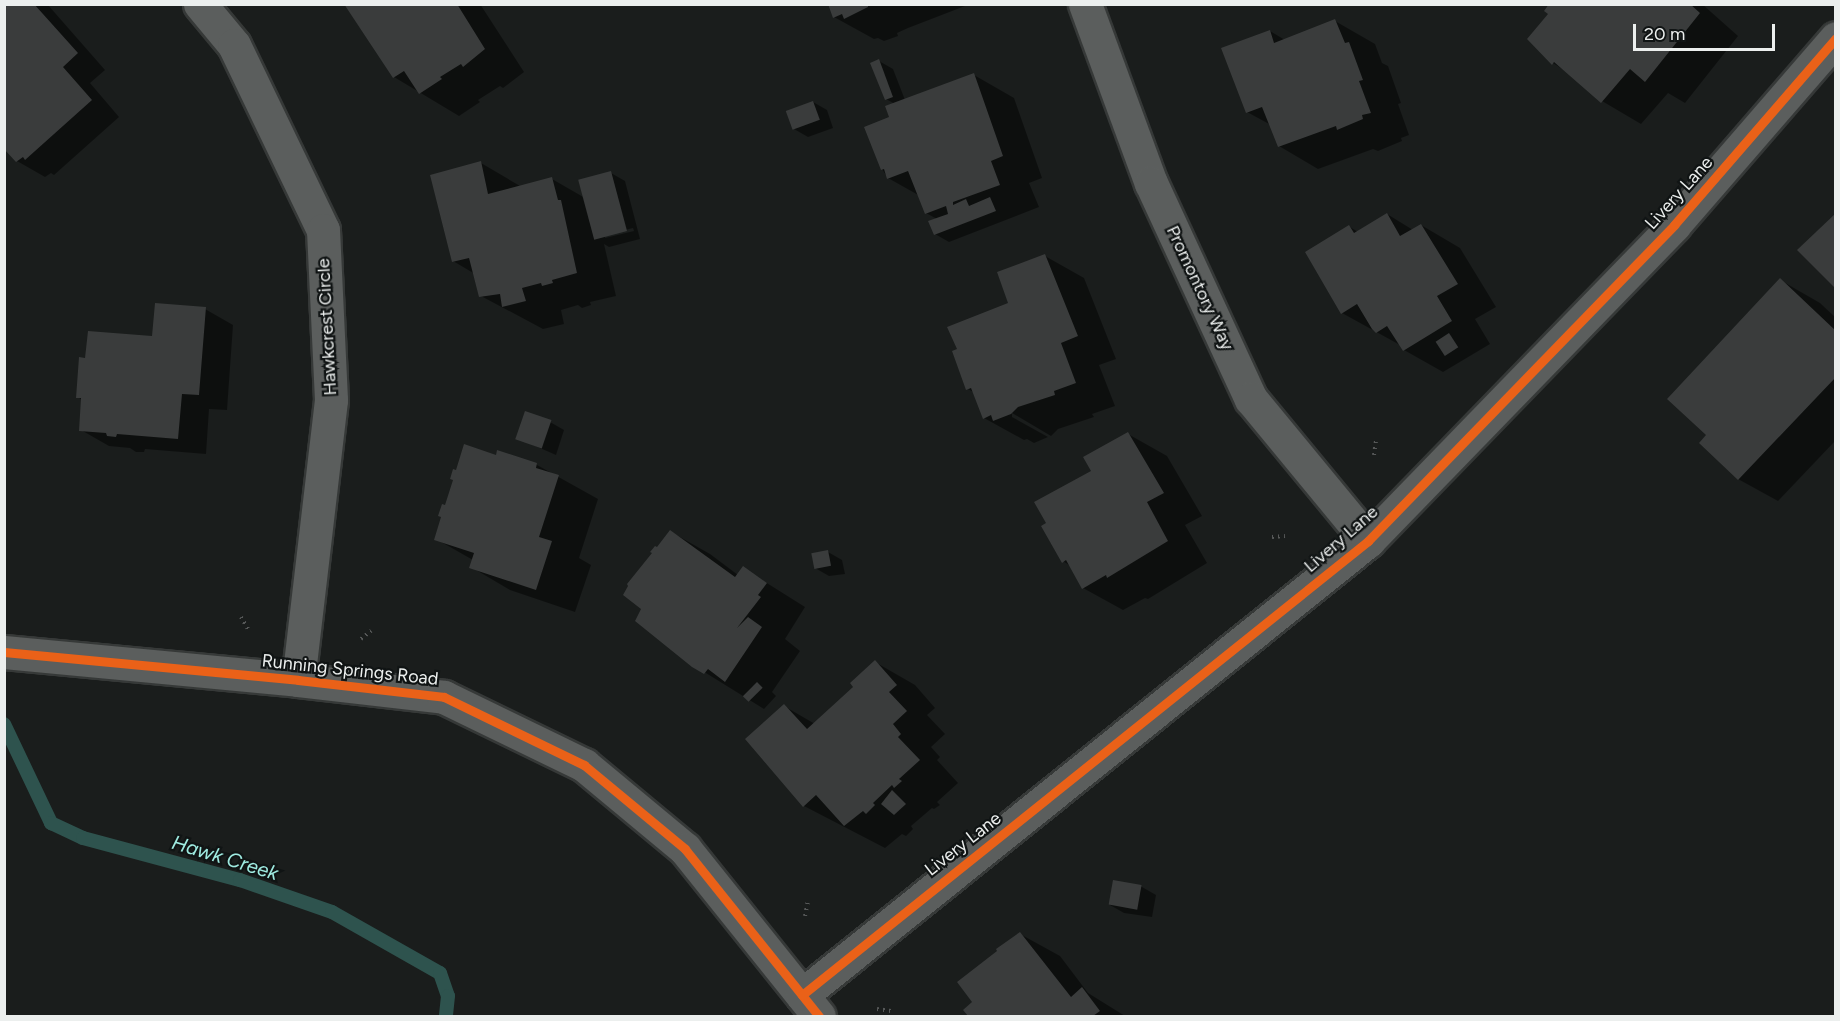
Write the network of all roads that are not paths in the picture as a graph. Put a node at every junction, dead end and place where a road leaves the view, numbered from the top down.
1 (200, 4) edge
2 (1085, 4) edge
3 (1836, 38) edge
4 (1368, 541) junction
5 (4, 652) edge
6 (298, 680) junction
7 (810, 1006) edge

1 - 6 street, Hawkcrest Circle
2 - 4 street, Promontory Way
3 - 4 street, Livery Lane
4 - 7 street, Livery Lane
5 - 6 street, Running Springs Road
6 - 7 street, Running Springs Road

